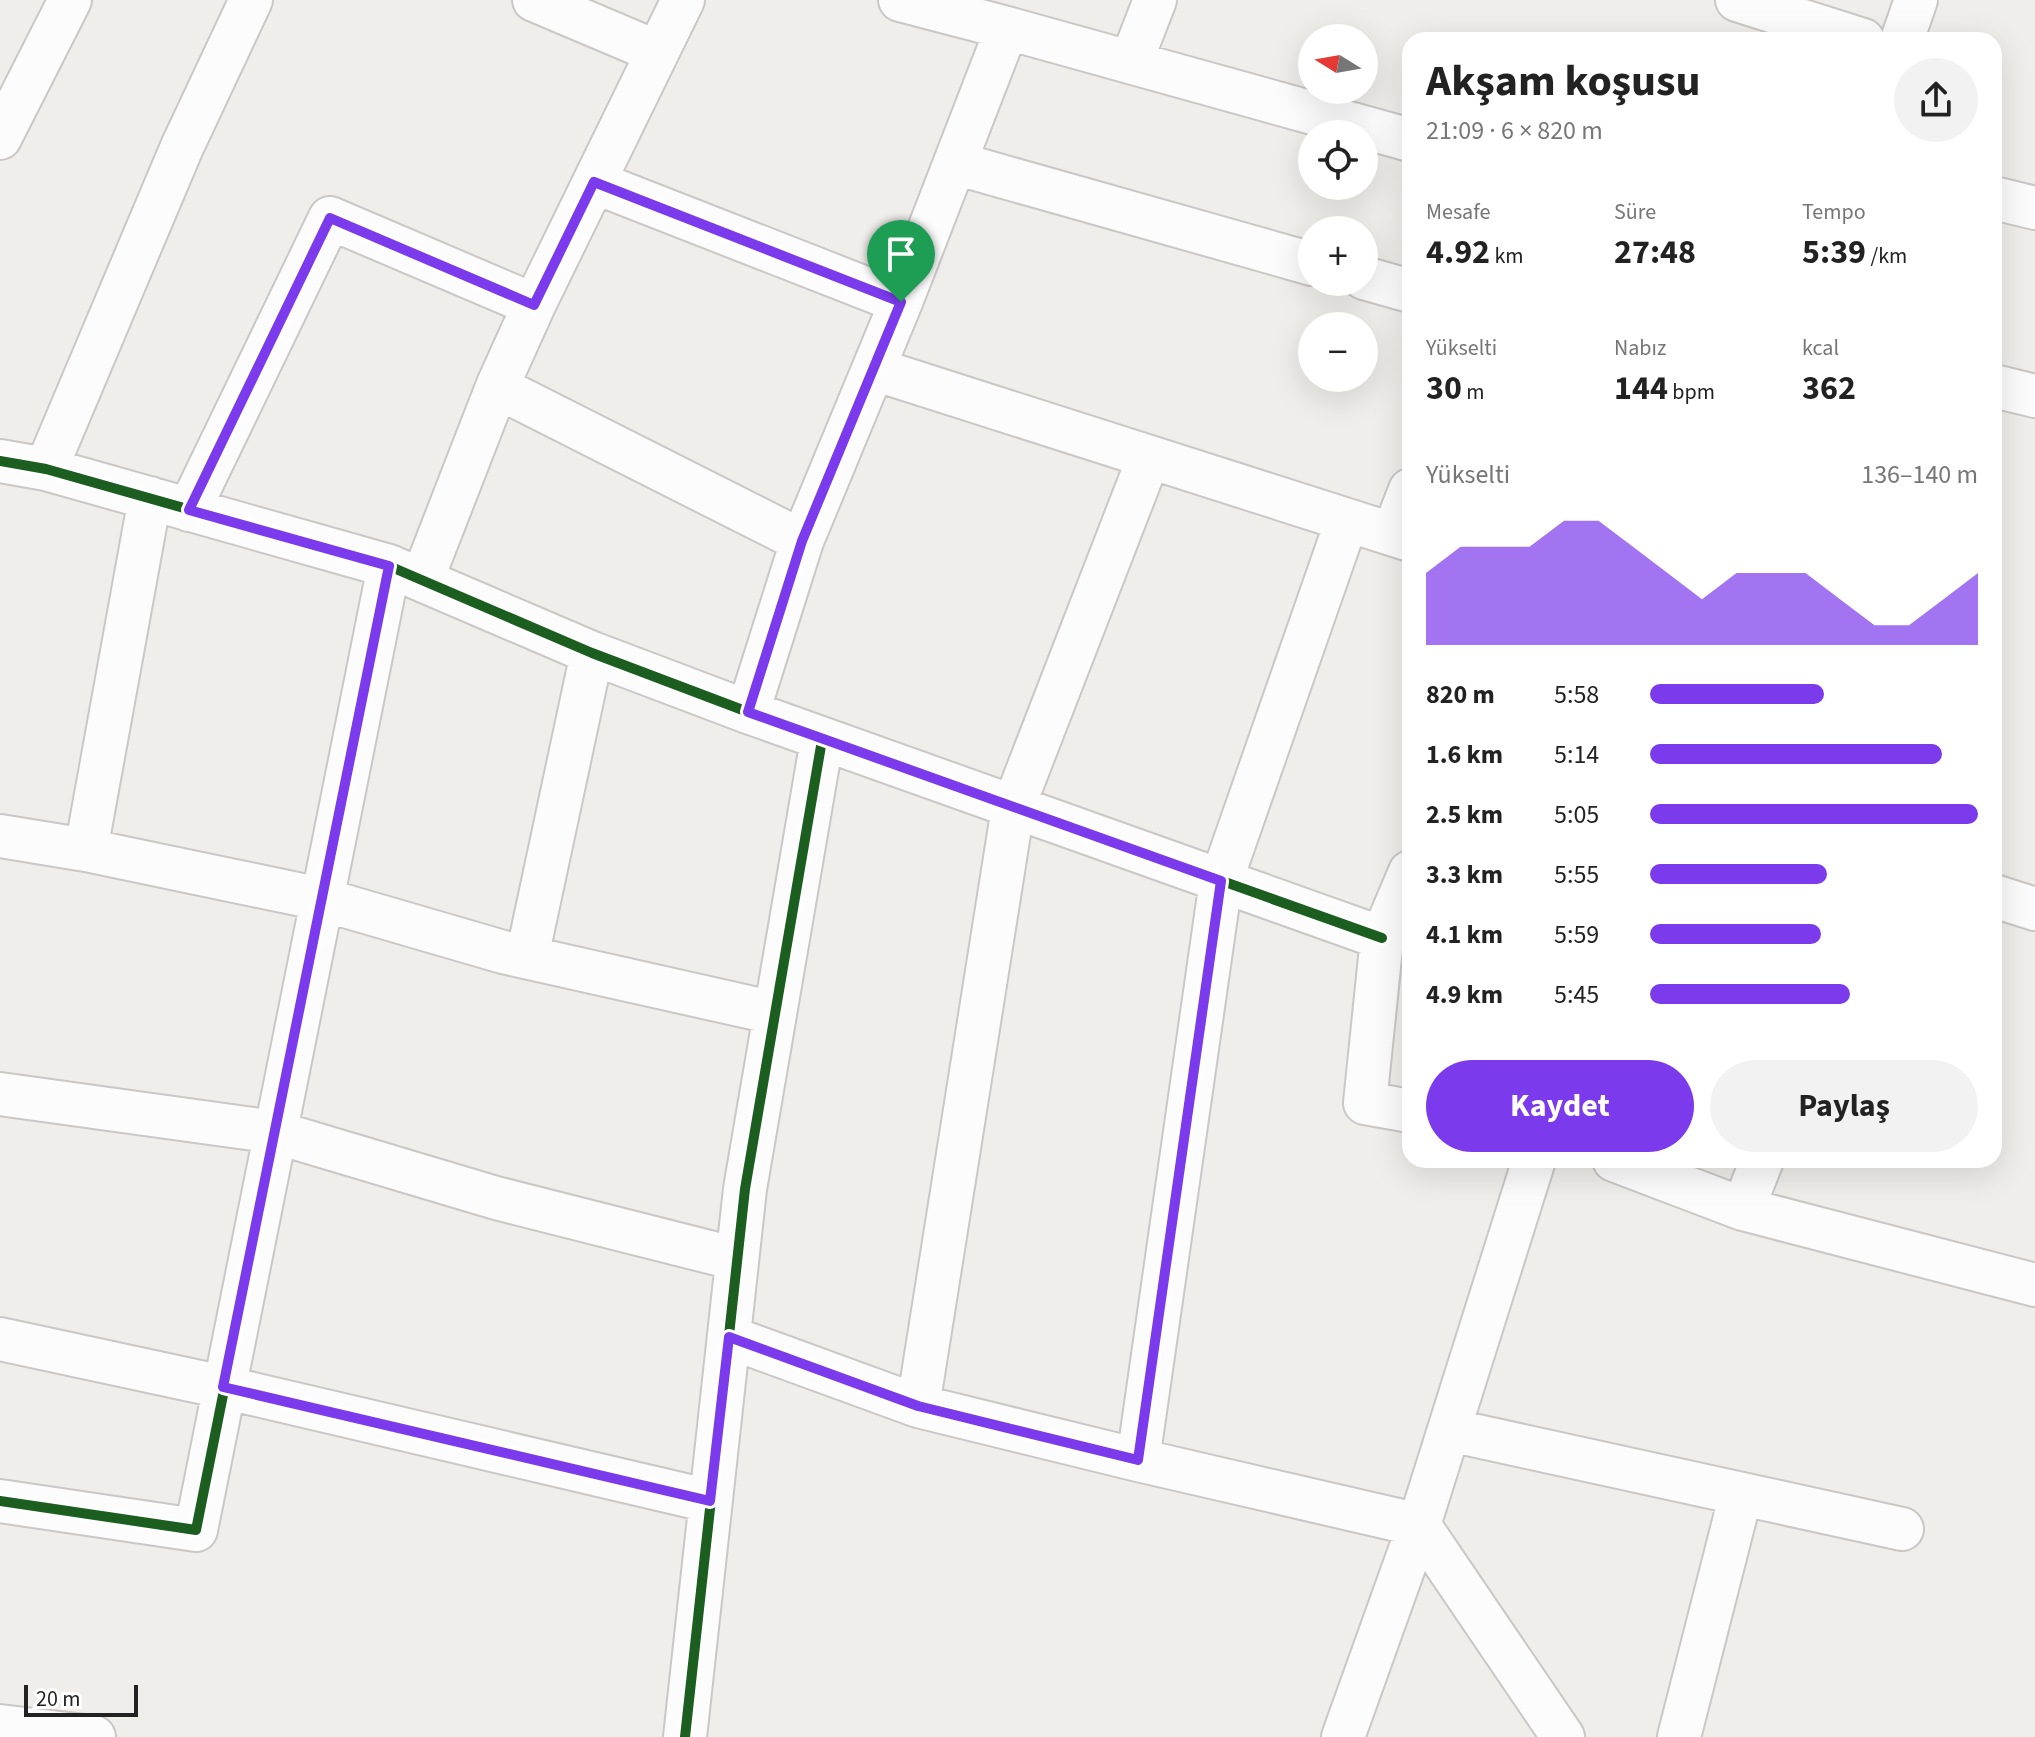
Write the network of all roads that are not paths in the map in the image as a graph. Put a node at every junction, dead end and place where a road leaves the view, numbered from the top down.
1 (70, 0) edge
2 (251, 0) edge
3 (534, 0) edge
4 (683, 0) edge
5 (900, 0) edge
6 (1155, 0) edge
7 (1737, 0) edge
8 (1916, 0) edge
9 (1007, 28) junction
10 (1838, 32) edge
11 (1905, 32) edge
12 (657, 52) junction
13 (1131, 62) junction
14 (0, 138) edge
15 (1402, 138) edge
16 (955, 163) junction
17 (594, 182) junction
18 (2002, 200) edge
19 (2035, 208) edge
20 (1298, 260) edge
21 (1378, 282) edge
22 (1402, 289) edge
23 (901, 302) junction
24 (534, 305) junction
25 (874, 369) junction
26 (497, 387) junction
27 (2002, 388) edge
28 (2035, 396) edge
29 (1149, 457) junction
30 (0, 461) edge
31 (46, 469) junction
32 (169, 504) junction
33 (1347, 520) junction
34 (1401, 537) edge
35 (802, 541) junction
36 (406, 573) junction
37 (592, 653) junction
38 (748, 712) junction
39 (822, 740) junction
40 (1013, 808) junction
41 (0, 836) edge
42 (86, 850) junction
43 (1221, 881) junction
44 (1402, 891) edge
45 (321, 899) junction
46 (2002, 899) edge
47 (2035, 909) edge
48 (1382, 938) junction
49 (527, 957) junction
50 (775, 1013) junction
51 (0, 1094) edge
52 (1402, 1110) edge
53 (275, 1132) junction
54 (1532, 1168) edge
55 (1635, 1168) edge
56 (1759, 1168) edge
57 (1743, 1209) junction
58 (737, 1259) junction
59 (2035, 1285) edge
60 (729, 1337) junction
61 (0, 1339) edge
62 (223, 1387) junction
63 (918, 1406) junction
64 (1450, 1430) junction
65 (1138, 1460) junction
66 (1741, 1494) junction
67 (0, 1501) edge
68 (710, 1501) junction
69 (1419, 1525) junction
70 (1902, 1529) dead end
71 (0, 1726) edge
72 (94, 1737) edge
73 (685, 1737) edge
74 (1343, 1737) edge
75 (1563, 1737) edge
76 (1679, 1737) edge

1 - 14 street
2 - 31 street
3 - 12 street
4 - 12 street
5 - 9 street
6 - 13 street
7 - 10 street
8 - 11 street
9 - 13 street
9 - 16 street
12 - 17 street
13 - 15 street
16 - 20 street
16 - 23 street
17 - 23 street
17 - 24 street
18 - 19 street
21 - 22 street
23 - 25 street
24 - 26 street
24 - 32 street
25 - 29 street
25 - 35 street
26 - 35 street
26 - 36 street
27 - 28 street
29 - 33 street
29 - 40 street
30 - 31 street
31 - 32 street
32 - 36 street
32 - 42 street
33 - 34 street
33 - 43 street
35 - 38 street
36 - 37 street
36 - 45 street
37 - 38 street
37 - 49 street
38 - 39 street
39 - 40 street
39 - 50 street
40 - 43 street
40 - 63 street
41 - 42 street
42 - 45 street
43 - 48 street
43 - 65 street
44 - 48 street
45 - 49 street
45 - 53 street
46 - 47 street
48 - 52 street
49 - 50 street
50 - 58 street
51 - 53 street
53 - 58 street
53 - 62 street
54 - 64 street
55 - 57 street
56 - 57 street
57 - 59 street
58 - 60 street
60 - 63 street
60 - 68 street
61 - 62 street
62 - 67 street
62 - 68 street
63 - 65 street
64 - 66 street
64 - 69 street
65 - 69 street
66 - 70 street
66 - 76 street
68 - 73 street
69 - 74 street
69 - 75 street
71 - 72 street

